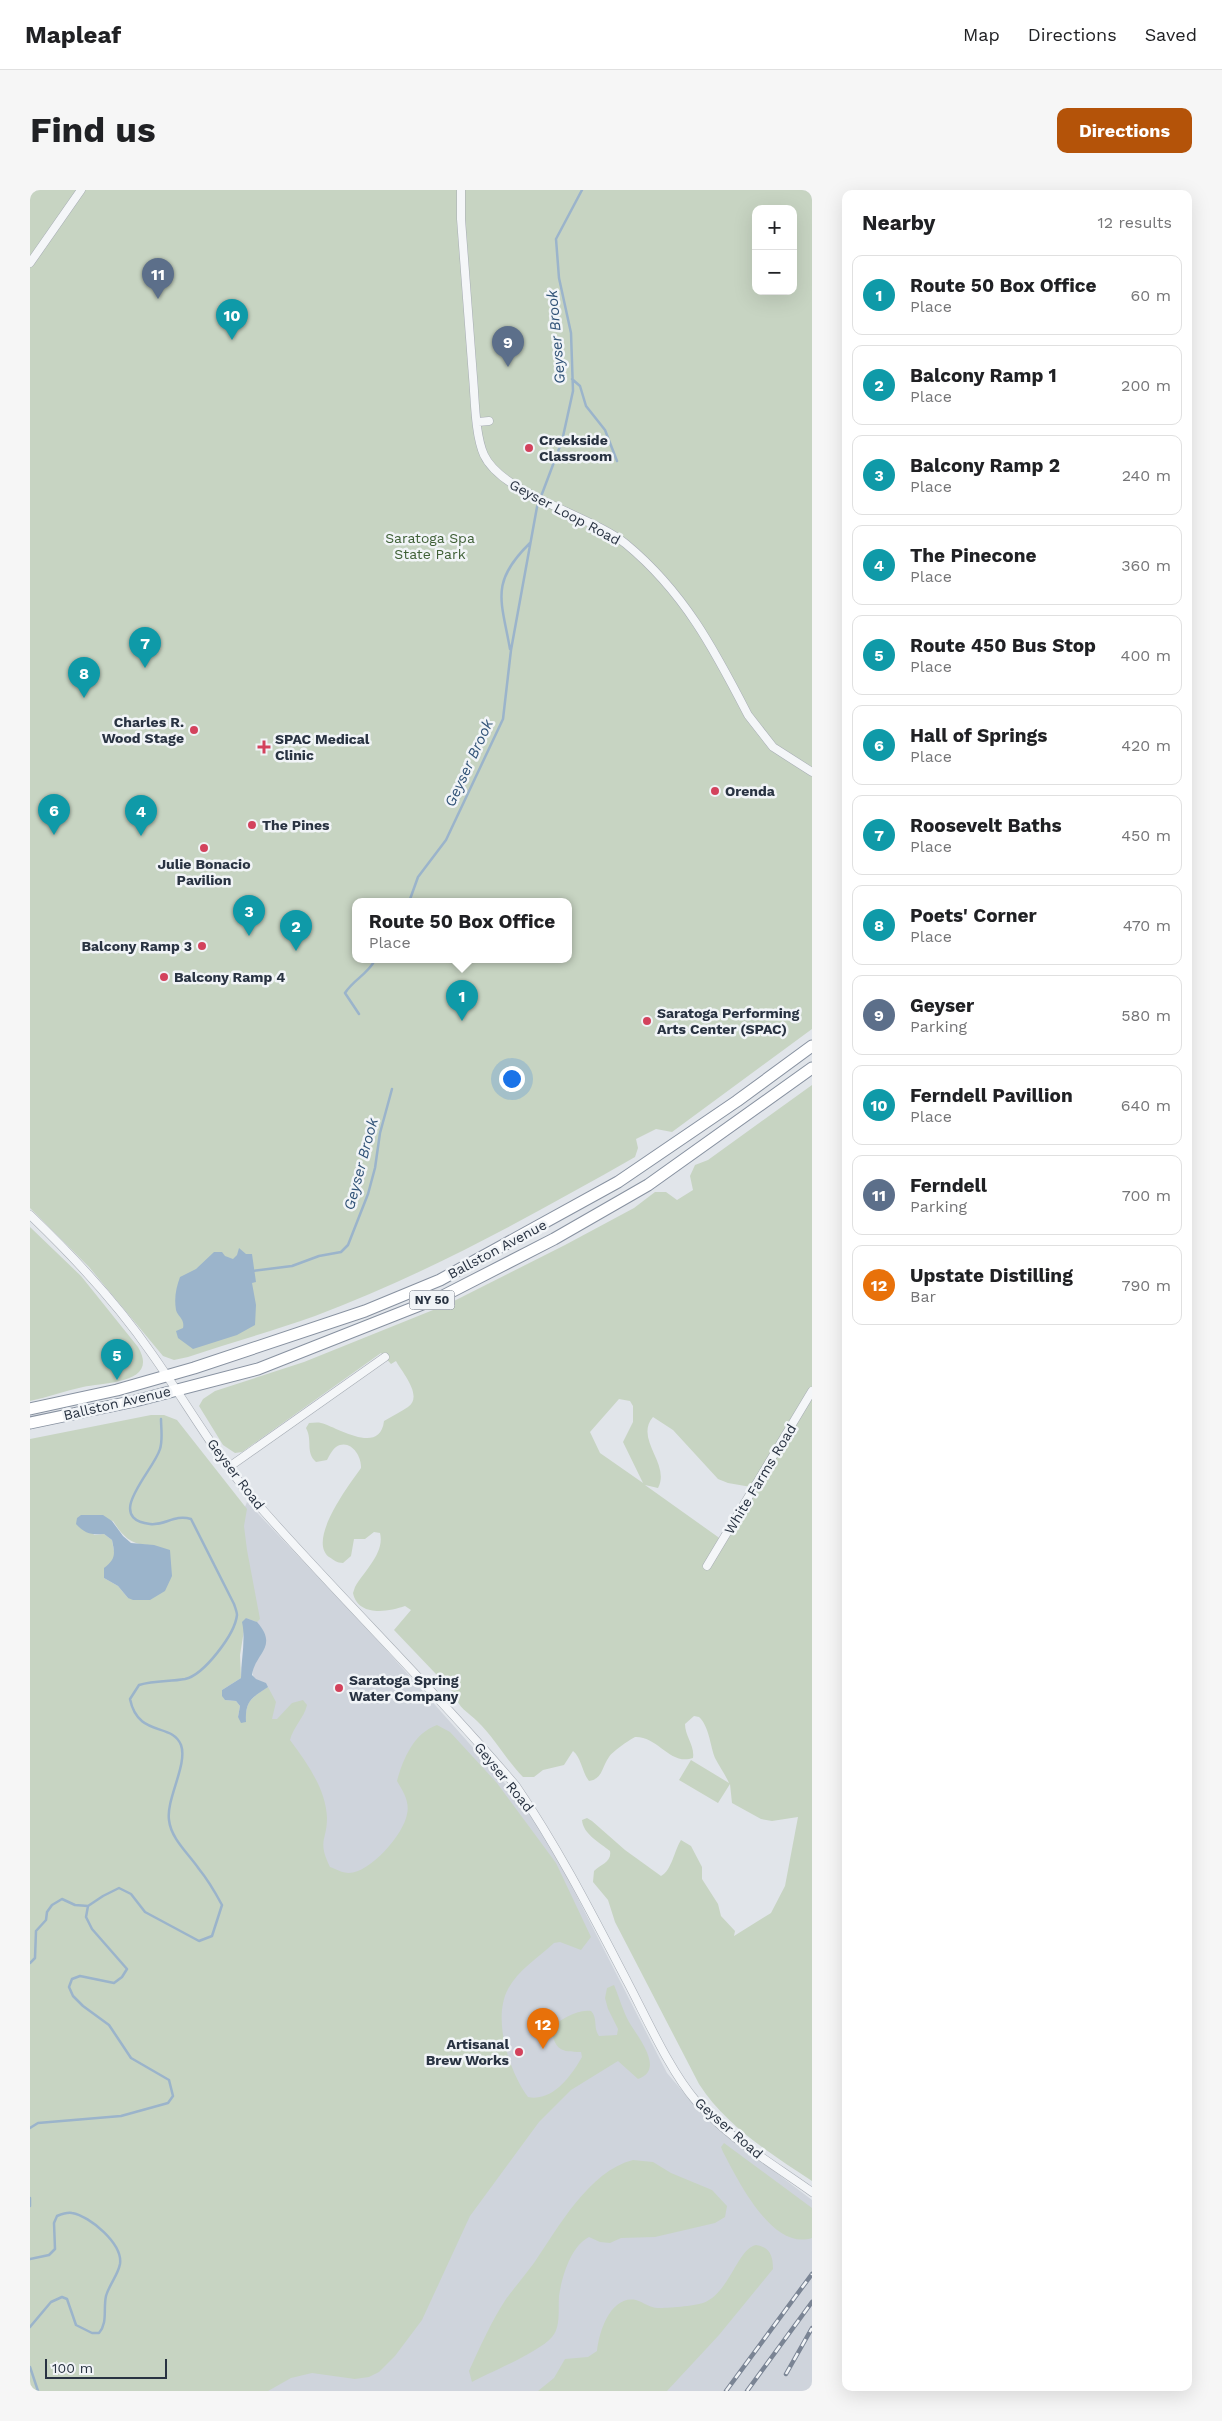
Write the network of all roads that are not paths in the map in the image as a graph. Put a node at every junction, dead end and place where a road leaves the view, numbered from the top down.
1 (81, 190) edge
2 (461, 190) edge
3 (30, 263) edge
4 (477, 312) dead end
5 (468, 314) junction
6 (478, 422) junction
7 (489, 422) dead end
8 (812, 772) edge
9 (812, 1046) edge
10 (812, 1068) edge
11 (30, 1215) edge
12 (385, 1357) dead end
13 (166, 1376) junction
14 (175, 1390) junction
15 (812, 1392) edge
16 (30, 1409) edge
17 (30, 1423) edge
18 (229, 1467) junction
19 (707, 1566) dead end
20 (812, 2192) edge

1 - 3 street
2 - 5 street, Geyser Loop Road
4 - 5 street
5 - 6 street, Geyser Loop Road
6 - 7 street
6 - 8 street, Geyser Loop Road
9 - 13 highway, Ballston Avenue / NY 50
10 - 14 highway, Ballston Avenue / NY 50
11 - 13 street, Geyser Road
12 - 18 street
13 - 14 street, Geyser Road
13 - 16 highway, Ballston Avenue / NY 50
14 - 17 highway, Ballston Avenue / NY 50
14 - 18 street, Geyser Road
15 - 19 street, White Farms Road
18 - 20 street, Geyser Road

